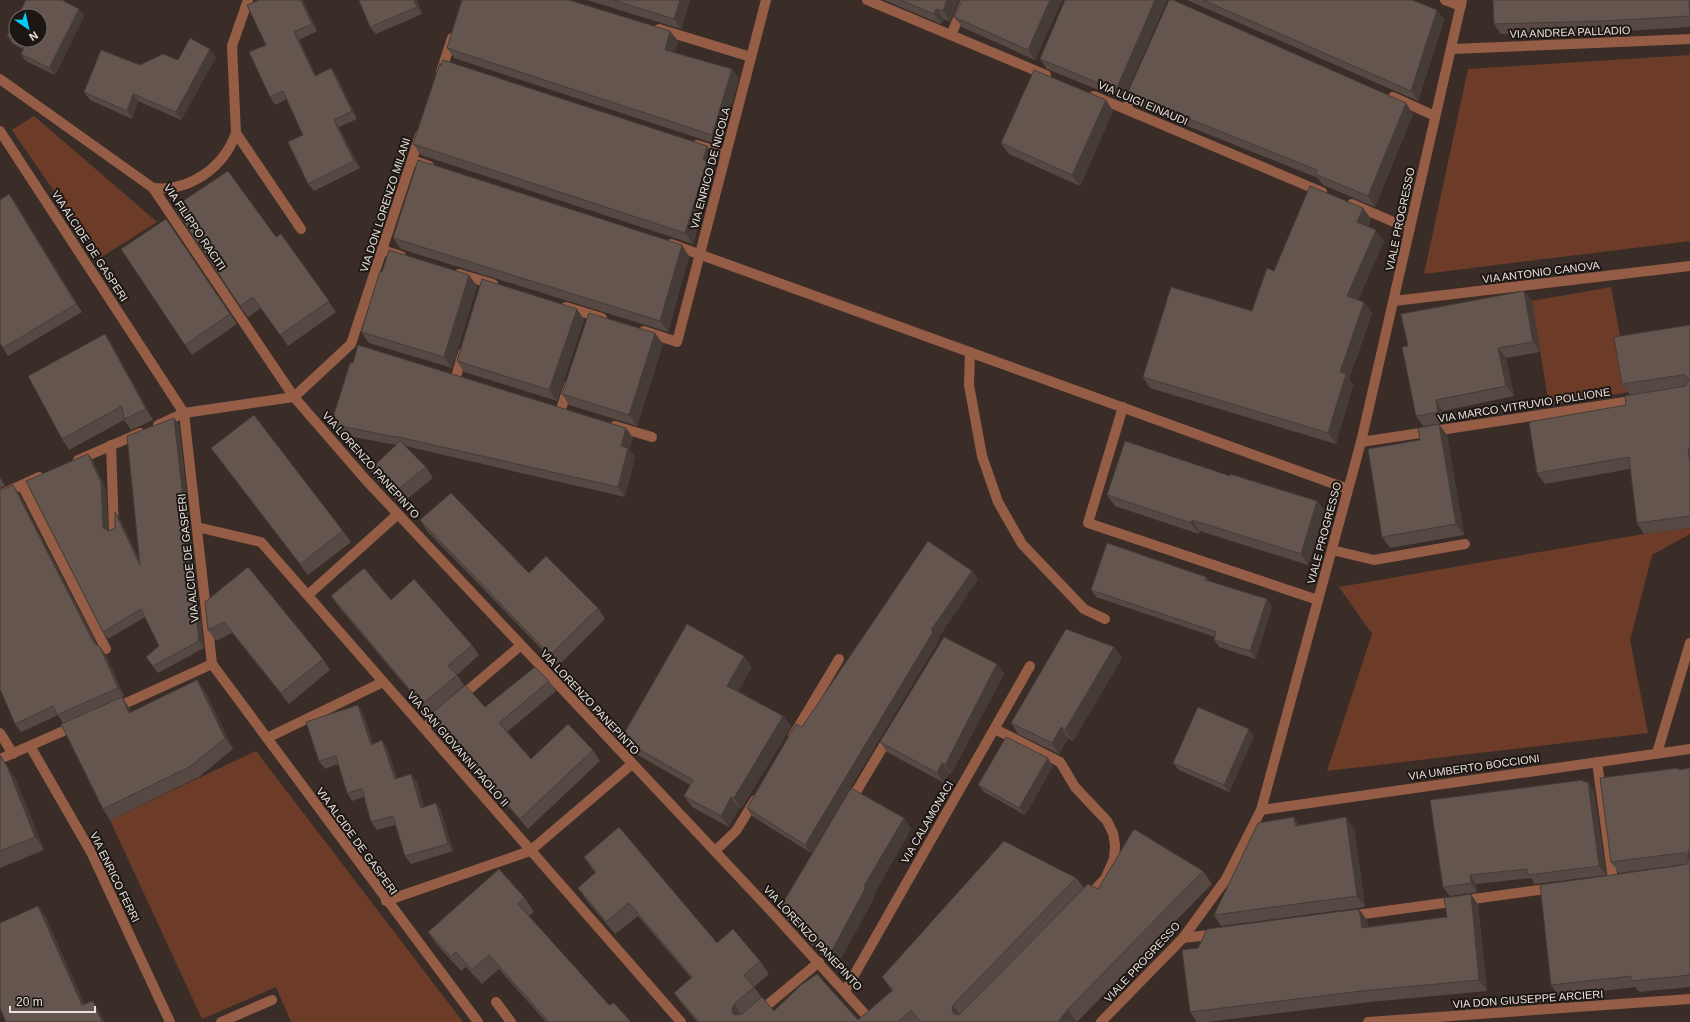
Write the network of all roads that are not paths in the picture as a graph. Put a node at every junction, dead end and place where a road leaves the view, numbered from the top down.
1 (248, 0) edge
2 (766, 0) edge
3 (867, 0) edge
4 (966, 0) edge
5 (1445, 0) edge
6 (1461, 3) edge
7 (647, 25) edge
8 (456, 28) edge
9 (951, 35) junction
10 (1690, 39) edge
11 (1452, 49) junction
12 (751, 57) junction
13 (1142, 73) edge
14 (0, 79) edge
15 (1058, 80) edge
16 (437, 85) edge
17 (1085, 92) edge
18 (1384, 93) edge
19 (1126, 109) junction
20 (1435, 116) junction
21 (425, 122) edge
22 (0, 132) edge
23 (236, 133) junction
24 (689, 142) edge
25 (726, 154) junction
26 (412, 160) junction
27 (442, 170) edge
28 (153, 188) junction
29 (1330, 195) edge
30 (1344, 201) edge
31 (301, 229) dead end
32 (1410, 229) junction
33 (662, 241) edge
34 (382, 250) junction
35 (700, 253) junction
36 (412, 259) edge
37 (1690, 266) edge
38 (448, 270) edge
39 (499, 286) edge
40 (1394, 301) junction
41 (557, 304) edge
42 (614, 322) edge
43 (635, 328) edge
44 (467, 340) edge
45 (970, 352) junction
46 (573, 373) edge
47 (456, 377) edge
48 (294, 397) junction
49 (1651, 398) edge
50 (1123, 407) junction
51 (561, 409) edge
52 (184, 413) junction
53 (606, 423) edge
54 (652, 437) dead end
55 (1361, 442) junction
56 (111, 445) junction
57 (70, 464) edge
58 (50, 472) edge
59 (22, 485) junction
60 (1348, 489) junction
61 (0, 495) edge
62 (398, 514) junction
63 (197, 527) junction
64 (114, 532) edge
65 (1465, 544) dead end
66 (1332, 550) junction
67 (308, 595) junction
68 (1318, 600) junction
69 (1105, 619) dead end
70 (1690, 643) edge
71 (520, 646) junction
72 (106, 649) dead end
73 (839, 659) dead end
74 (212, 664) junction
75 (1030, 666) dead end
76 (383, 682) junction
77 (103, 713) edge
78 (88, 720) edge
79 (896, 726) edge
80 (424, 728) junction
81 (995, 728) junction
82 (0, 733) edge
83 (267, 738) junction
84 (788, 745) edge
85 (30, 746) junction
86 (1690, 749) edge
87 (1657, 753) junction
88 (13, 754) junction
89 (0, 760) edge
90 (1597, 762) junction
91 (632, 764) junction
92 (760, 791) edge
93 (846, 808) edge
94 (1261, 810) junction
95 (530, 850) junction
96 (715, 851) junction
97 (1613, 880) edge
98 (1566, 887) edge
99 (386, 900) junction
100 (1083, 902) edge
101 (782, 904) edge
102 (772, 912) junction
103 (1339, 917) edge
104 (1230, 932) edge
105 (1183, 938) junction
106 (819, 962) junction
107 (845, 991) junction
108 (1690, 999) edge
109 (272, 1000) dead end
110 (496, 1002) dead end
111 (170, 1022) edge
112 (221, 1022) edge
113 (478, 1022) edge
114 (511, 1022) edge
115 (681, 1022) edge
116 (747, 1022) edge
117 (872, 1022) edge
118 (1101, 1022) edge
119 (1368, 1022) edge

1 - 23 street
2 - 12 street, VIA ENRICO DE NICOLA
3 - 9 street
4 - 9 street
5 - 6 street
6 - 11 street, VIALE PROGRESSO
7 - 12 street
8 - 16 street
9 - 15 street
10 - 11 street, VIA ANDREA PALLADIO
11 - 20 street, VIALE PROGRESSO
12 - 25 street, VIA ENRICO DE NICOLA
13 - 19 street
14 - 28 street, VIA FILIPPO RACITI
17 - 19 street, VIA LUIGI EINAUDI
18 - 20 street
19 - 29 street, VIA LUIGI EINAUDI
20 - 32 street, VIALE PROGRESSO
21 - 26 street, VIA DON LORENZO MILANI
22 - 52 street, VIA ALCIDE DE GASPERI
23 - 28 street
23 - 31 street
24 - 25 street
25 - 35 street, VIA ENRICO DE NICOLA
26 - 27 street
26 - 34 street, VIA DON LORENZO MILANI
28 - 48 street, VIA FILIPPO RACITI
30 - 32 street
32 - 40 street, VIALE PROGRESSO
33 - 35 street
34 - 36 street
34 - 48 street, VIA DON LORENZO MILANI
35 - 43 street, VIA ENRICO DE NICOLA
35 - 45 street
37 - 40 street, VIA ANTONIO CANOVA
38 - 39 street
40 - 55 street, VIALE PROGRESSO
41 - 42 street
44 - 47 street
45 - 50 street
45 - 69 street
46 - 51 street
48 - 52 street
48 - 62 street, VIA LORENZO PANEPINTO
49 - 55 street, VIA MARCO VITRUVIO POLLIONE
50 - 60 street
50 - 68 street
52 - 56 street
52 - 63 street, VIA ALCIDE DE GASPERI
53 - 54 street
55 - 60 street, VIALE PROGRESSO
56 - 57 street
56 - 64 street
58 - 59 street
59 - 61 street
59 - 72 street
60 - 66 street, VIALE PROGRESSO
62 - 67 street
62 - 71 street, VIA LORENZO PANEPINTO
63 - 67 street, VIA SAN GIOVANNI PAOLO II
63 - 74 street, VIA ALCIDE DE GASPERI
65 - 66 street
66 - 68 street, VIALE PROGRESSO
67 - 76 street, VIA SAN GIOVANNI PAOLO II
68 - 94 street, VIALE PROGRESSO
70 - 87 street
71 - 80 street
71 - 91 street, VIA LORENZO PANEPINTO
73 - 84 street
74 - 77 street
74 - 83 street, VIA ALCIDE DE GASPERI
75 - 81 street, VIA CALAMONACI
76 - 80 street, VIA SAN GIOVANNI PAOLO II
76 - 83 street
78 - 85 street
79 - 93 street
80 - 95 street, VIA SAN GIOVANNI PAOLO II
81 - 100 street
81 - 107 street, VIA CALAMONACI
82 - 88 street
83 - 99 street, VIA ALCIDE DE GASPERI
85 - 88 street
85 - 111 street, VIA ENRICO FERRI
86 - 87 street, VIA UMBERTO BOCCIONI
87 - 90 street, VIA UMBERTO BOCCIONI
88 - 89 street
90 - 94 street, VIA UMBERTO BOCCIONI
90 - 97 street
91 - 95 street
91 - 96 street, VIA LORENZO PANEPINTO
92 - 96 street
94 - 105 street, VIALE PROGRESSO
95 - 99 street
95 - 115 street, VIA SAN GIOVANNI PAOLO II
96 - 102 street, VIA LORENZO PANEPINTO
98 - 103 street
99 - 113 street, VIA ALCIDE DE GASPERI
101 - 102 street
102 - 106 street, VIA LORENZO PANEPINTO
104 - 105 street
105 - 118 street, VIALE PROGRESSO
106 - 107 street, VIA LORENZO PANEPINTO
106 - 116 street
107 - 117 street, VIA LORENZO PANEPINTO
108 - 119 street, VIA DON GIUSEPPE ARCIERI
109 - 112 street
110 - 114 street

